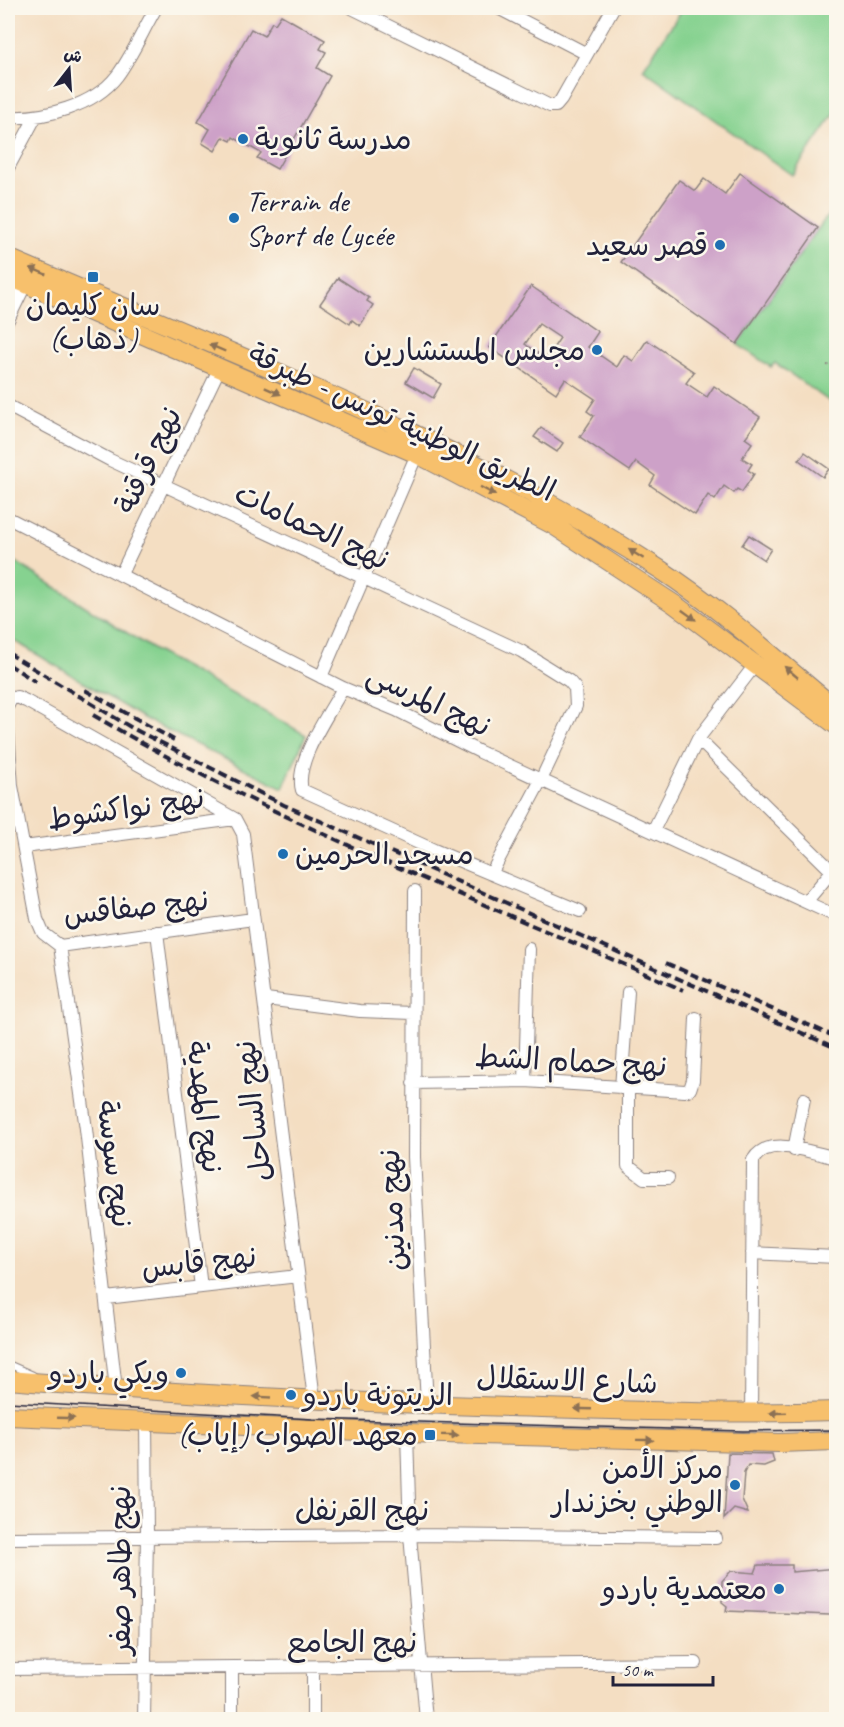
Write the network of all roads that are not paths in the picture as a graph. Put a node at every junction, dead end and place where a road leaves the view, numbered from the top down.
1 (156, 8) edge
2 (352, 8) edge
3 (498, 8) edge
4 (613, 8) edge
5 (587, 54) junction
6 (36, 116) junction
7 (8, 117) edge
8 (8, 168) edge
9 (8, 258) edge
10 (8, 276) edge
11 (26, 283) junction
12 (8, 320) edge
13 (220, 367) junction
14 (8, 406) edge
15 (417, 453) junction
16 (164, 485) junction
17 (8, 518) edge
18 (121, 574) junction
19 (364, 578) junction
20 (754, 664) junction
21 (321, 677) junction
22 (343, 688) junction
23 (8, 705) edge
24 (837, 709) edge
25 (837, 725) edge
26 (8, 730) edge
27 (698, 740) junction
28 (541, 780) junction
29 (235, 819) junction
30 (653, 831) junction
31 (24, 848) junction
32 (834, 873) edge
33 (491, 874) junction
34 (415, 891) dead end
35 (806, 902) junction
36 (580, 911) dead end
37 (837, 916) edge
38 (253, 920) junction
39 (157, 932) junction
40 (60, 946) junction
41 (529, 949) dead end
42 (628, 992) dead end
43 (266, 999) junction
44 (413, 1013) junction
45 (696, 1018) dead end
46 (525, 1081) junction
47 (413, 1083) junction
48 (625, 1089) junction
49 (804, 1099) dead end
50 (794, 1150) junction
51 (837, 1158) edge
52 (668, 1178) dead end
53 (752, 1253) junction
54 (837, 1257) edge
55 (298, 1276) junction
56 (201, 1287) junction
57 (106, 1298) junction
58 (8, 1364) edge
59 (8, 1380) edge
60 (53, 1384) junction
61 (117, 1389) junction
62 (314, 1400) junction
63 (427, 1404) junction
64 (837, 1411) edge
65 (752, 1414) junction
66 (8, 1416) edge
67 (146, 1420) junction
68 (407, 1433) junction
69 (837, 1441) edge
70 (147, 1535) junction
71 (410, 1535) junction
72 (8, 1538) edge
73 (716, 1538) dead end
74 (696, 1663) dead end
75 (313, 1667) junction
76 (422, 1667) junction
77 (145, 1668) junction
78 (8, 1669) edge
79 (232, 1669) junction
80 (144, 1719) edge
81 (232, 1719) edge
82 (313, 1719) edge
83 (426, 1719) edge

1 - 6 street
2 - 5 street
3 - 5 street
4 - 5 street
6 - 7 street
6 - 8 street
24 -> 9 main road, الطريق الوطنية تونس - طبرقة
10 - 11 main road, الطريق الوطنية تونس - طبرقة
11 - 12 street
11 - 13 main road, الطريق الوطنية تونس - طبرقة
13 -> 15 main road, الطريق الوطنية تونس - طبرقة
13 - 16 street, نهج قرقنة
14 - 16 street, نهج الحمامات
15 - 19 street
15 -> 20 main road, الطريق الوطنية تونس - طبرقة
16 - 18 street, نهج قرقنة
16 - 19 street, نهج الحمامات
17 - 18 street, نهج المرسى
18 - 21 street, نهج المرسى
19 - 21 street
19 - 28 street, نهج الحمامات
20 - 25 main road, الطريق الوطنية تونس - طبرقة
20 - 27 street
21 - 22 street, نهج المرسى
22 - 28 street, نهج المرسى
22 - 33 street
23 - 29 street
26 - 31 street
27 - 30 street
27 - 32 street
28 - 30 street, نهج المرسى
28 - 33 street
29 - 31 street, نهج نواكشوط
29 - 38 street, نهج الساحل
30 - 35 street, نهج المرسى
31 - 40 street, نهج صفاقس
32 - 35 street
33 - 36 street
34 - 44 street, نهج مدنين
35 - 37 street, نهج المرسى
38 - 39 street, نهج صفاقس
38 - 43 street, نهج الساحل
39 - 40 street, نهج صفاقس
39 - 56 street, نهج المهدية
40 - 57 street, نهج سوسة
41 - 46 street
42 - 48 street
43 - 44 street
43 - 55 street, نهج الساحل
44 - 47 street, نهج مدنين
45 - 48 street, نهج حمام الشط
46 - 47 street, نهج حمام الشط
46 - 48 street, نهج حمام الشط
47 - 63 street, نهج مدنين
48 - 52 street
49 - 50 street
50 - 51 street
50 - 53 street
53 - 54 street
53 - 65 street
55 - 56 street, نهج قابس
55 - 62 street, نهج الساحل
56 - 57 street, نهج قابس
57 - 61 street, نهج سوسة
58 - 60 lane
59 - 60 main road, شارع الاستقلال
60 - 61 main road, شارع الاستقلال
62 -> 61 main road, شارع الاستقلال
62 - 63 main road, شارع الاستقلال
65 -> 63 main road, شارع الاستقلال
64 -> 65 main road, شارع الاستقلال
66 -> 67 main road, شارع الاستقلال
67 - 68 main road, شارع الاستقلال
67 - 70 street, نهج طاهر صفر
68 -> 69 main road, شارع الاستقلال
68 - 71 street
70 - 71 street, نهج القرنفل
70 - 72 street, نهج القرنفل
70 - 77 street, نهج طاهر صفر
71 - 73 street, نهج القرنفل
71 - 76 street
74 - 76 street, نهج الجامع
75 - 76 street, نهج الجامع
75 - 79 street, نهج الجامع
75 - 82 street
76 - 83 street
77 - 78 street, نهج الجامع
77 - 79 street, نهج الجامع
77 - 80 street, نهج طاهر صفر
79 - 81 street

